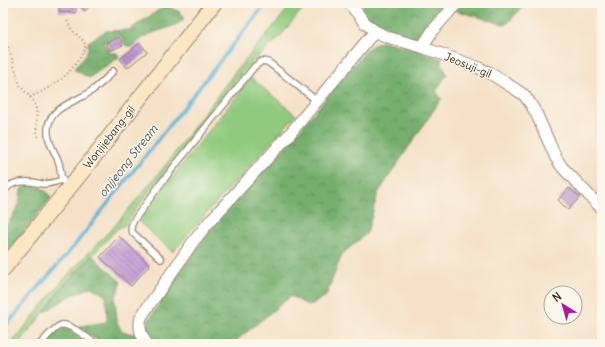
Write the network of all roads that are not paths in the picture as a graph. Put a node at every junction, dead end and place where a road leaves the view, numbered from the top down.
1 (214, 3) edge
2 (457, 3) edge
3 (353, 5) edge
4 (375, 31) junction
5 (422, 47) junction
6 (113, 71) dead end
7 (317, 101) junction
8 (66, 184) junction
9 (3, 193) edge
10 (602, 209) edge
11 (161, 259) dead end
12 (3, 269) edge
13 (40, 344) edge
14 (96, 344) edge
15 (147, 344) edge

1 - 8 street, Wonjijebang-gil
2 - 5 street
3 - 4 street, Jeosuji-gil
4 - 5 street, Jeosuji-gil
4 - 7 street
5 - 10 street, Jeosuji-gil
6 - 8 lane
7 - 11 lane
7 - 15 street
8 - 9 lane
8 - 12 street, Wonjijebang-gil
13 - 14 lane

